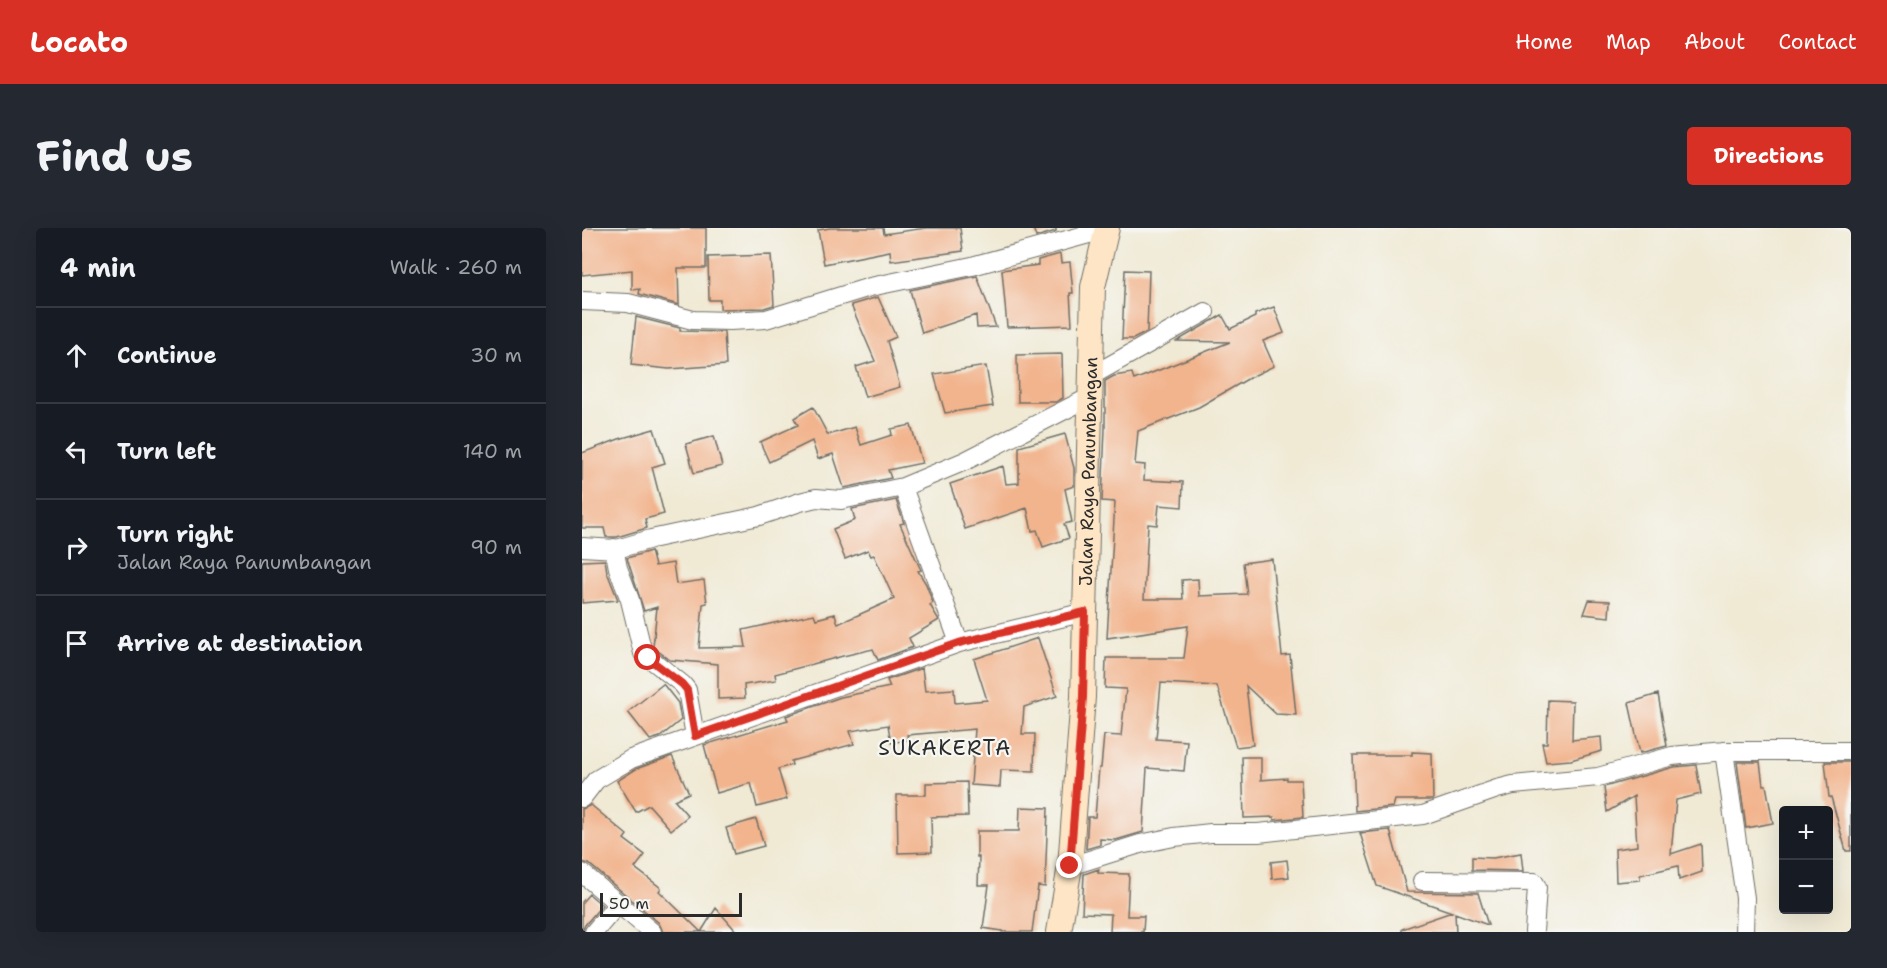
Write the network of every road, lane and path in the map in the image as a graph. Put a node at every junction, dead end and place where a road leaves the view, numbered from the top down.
1 (1107, 228) edge
2 (582, 301) edge
3 (1205, 312) dead end
4 (1090, 387) junction
5 (903, 487) junction
6 (582, 547) edge
7 (614, 549) junction
8 (1085, 612) junction
9 (959, 643) junction
10 (695, 736) junction
11 (1724, 751) junction
12 (1849, 751) dead end
13 (582, 798) edge
14 (1070, 866) junction
15 (582, 873) edge
16 (1422, 881) dead end
17 (618, 904) junction
18 (594, 932) edge
19 (652, 932) edge
20 (1059, 932) edge
21 (1534, 932) edge
22 (1744, 932) edge

1 - 2 street
1 - 4 main road, Jalan Raya Panumbangan
3 - 4 street
4 - 5 street
4 - 8 main road, Jalan Raya Panumbangan
5 - 7 street
5 - 9 street
6 - 7 street
7 - 10 street
8 - 9 street
8 - 14 main road, Jalan Raya Panumbangan
9 - 10 street
10 - 13 street
11 - 12 street
11 - 14 street
11 - 22 street
14 - 20 main road, Jalan Raya Panumbangan
15 - 17 street
16 - 21 street
17 - 18 street
17 - 19 street

